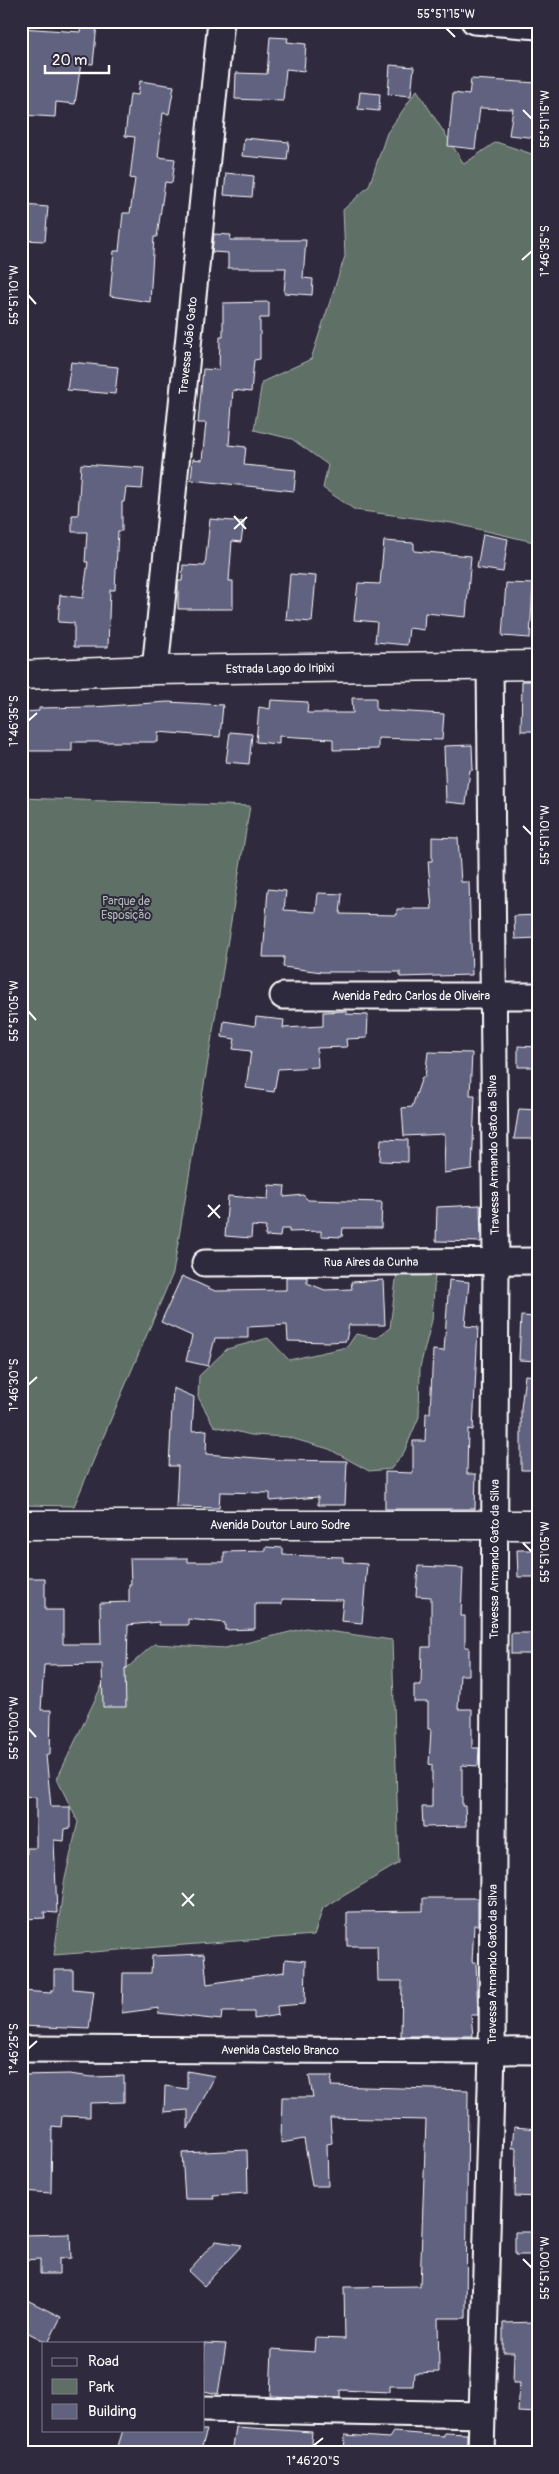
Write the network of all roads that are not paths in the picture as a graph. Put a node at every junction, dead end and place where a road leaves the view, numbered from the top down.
1 (221, 21) edge
2 (474, 21) edge
3 (538, 26) edge
4 (538, 665) edge
5 (490, 666) junction
6 (154, 670) junction
7 (21, 675) edge
8 (283, 996) dead end
9 (494, 996) junction
10 (538, 996) edge
11 (496, 1261) junction
12 (538, 1261) edge
13 (205, 1263) dead end
14 (493, 1524) junction
15 (21, 1525) edge
16 (538, 1525) edge
17 (21, 2049) edge
18 (492, 2051) junction
19 (538, 2051) edge
20 (205, 2409) edge
21 (481, 2415) junction
22 (481, 2453) edge

1 - 6 street, Travessa João Gato
2 - 3 street
4 - 5 street, Estrada Lago do Iripixi
5 - 6 street, Estrada Lago do Iripixi
5 - 9 street, Travessa Armando Gato da Silva
6 - 7 street, Estrada Lago do Iripixi
8 - 9 street, Avenida Pedro Carlos de Oliveira
9 - 10 street, Avenida Pedro Carlos de Oliveira
9 - 11 street, Travessa Armando Gato da Silva
11 - 12 street, Rua Aires da Cunha
11 - 13 street, Rua Aires da Cunha
11 - 14 street, Travessa Armando Gato da Silva
14 - 15 street, Avenida Doutor Lauro Sodre
14 - 16 street, Avenida Doutor Lauro Sodre
14 - 18 street, Travessa Armando Gato da Silva
17 - 18 street, Avenida Castelo Branco
18 - 19 street, Avenida Castelo Branco
18 - 21 street, Travessa Armando Gato da Silva
20 - 21 street
21 - 22 street, Travessa Armando Gato da Silva

